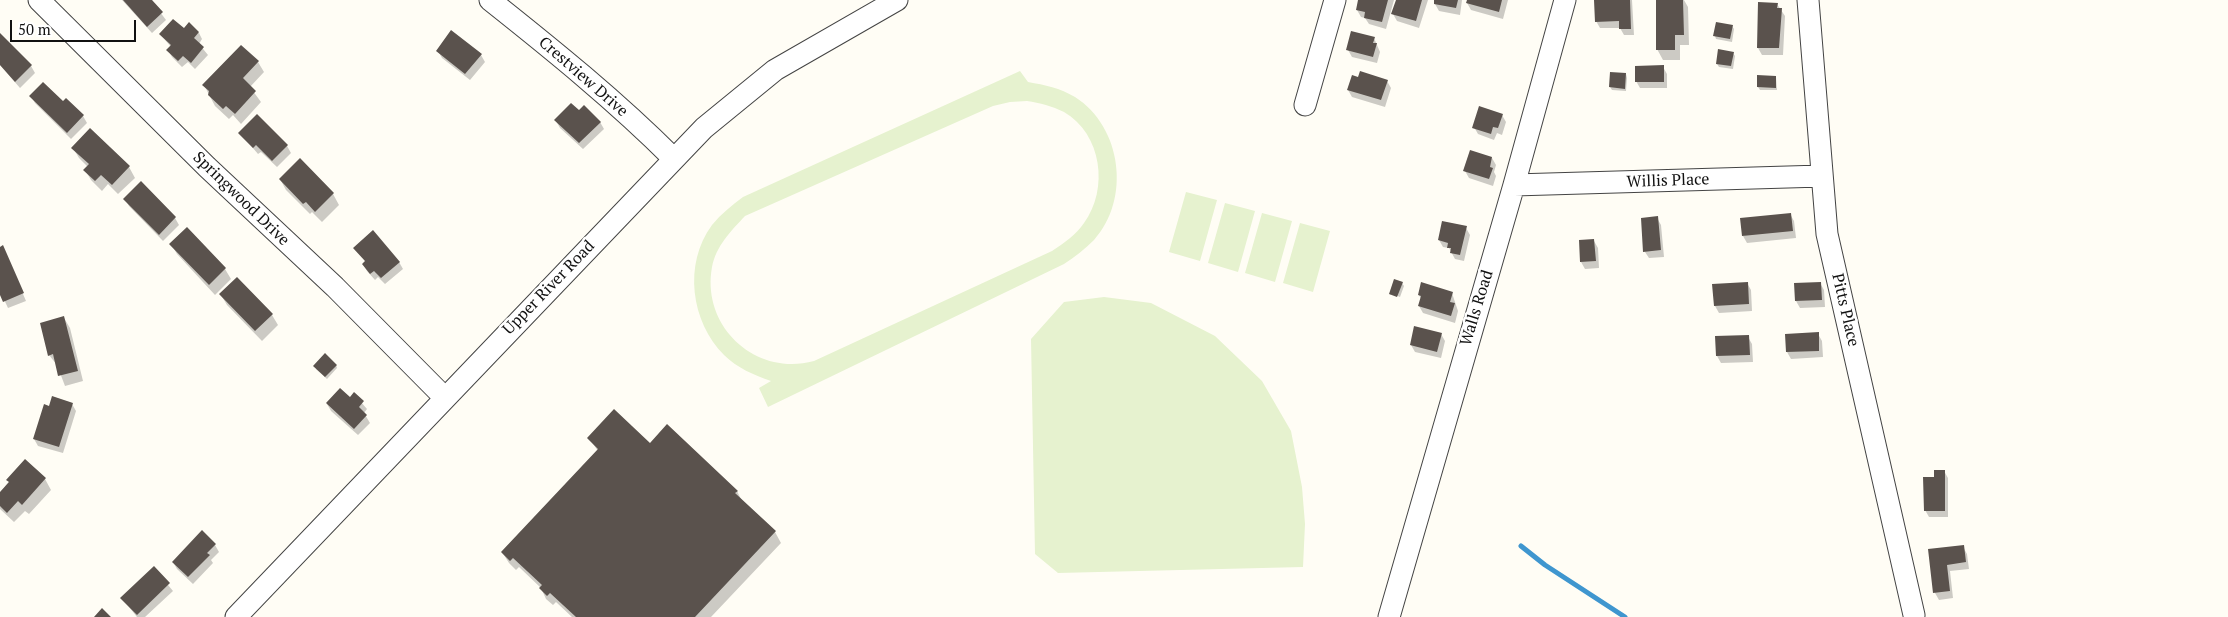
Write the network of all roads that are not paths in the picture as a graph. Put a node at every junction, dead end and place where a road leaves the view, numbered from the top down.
1 (39, 0) edge
2 (490, 0) edge
3 (897, 0) edge
4 (1335, 0) edge
5 (1565, 0) edge
6 (1808, 0) edge
7 (1306, 106) dead end
8 (673, 158) junction
9 (1822, 176) junction
10 (1514, 185) junction
11 (444, 397) junction
12 (1914, 615) dead end
13 (236, 617) edge
14 (1389, 617) edge

1 - 11 street, Springwood Drive
2 - 8 street, Crestview Drive
3 - 8 street, Upper River Road
4 - 7 street
5 - 10 street, Walls Road
6 - 9 street, Pitts Place
8 - 11 street, Upper River Road
9 - 10 street, Willis Place
9 - 12 street, Pitts Place
10 - 14 street, Walls Road
11 - 13 street, Upper River Road

